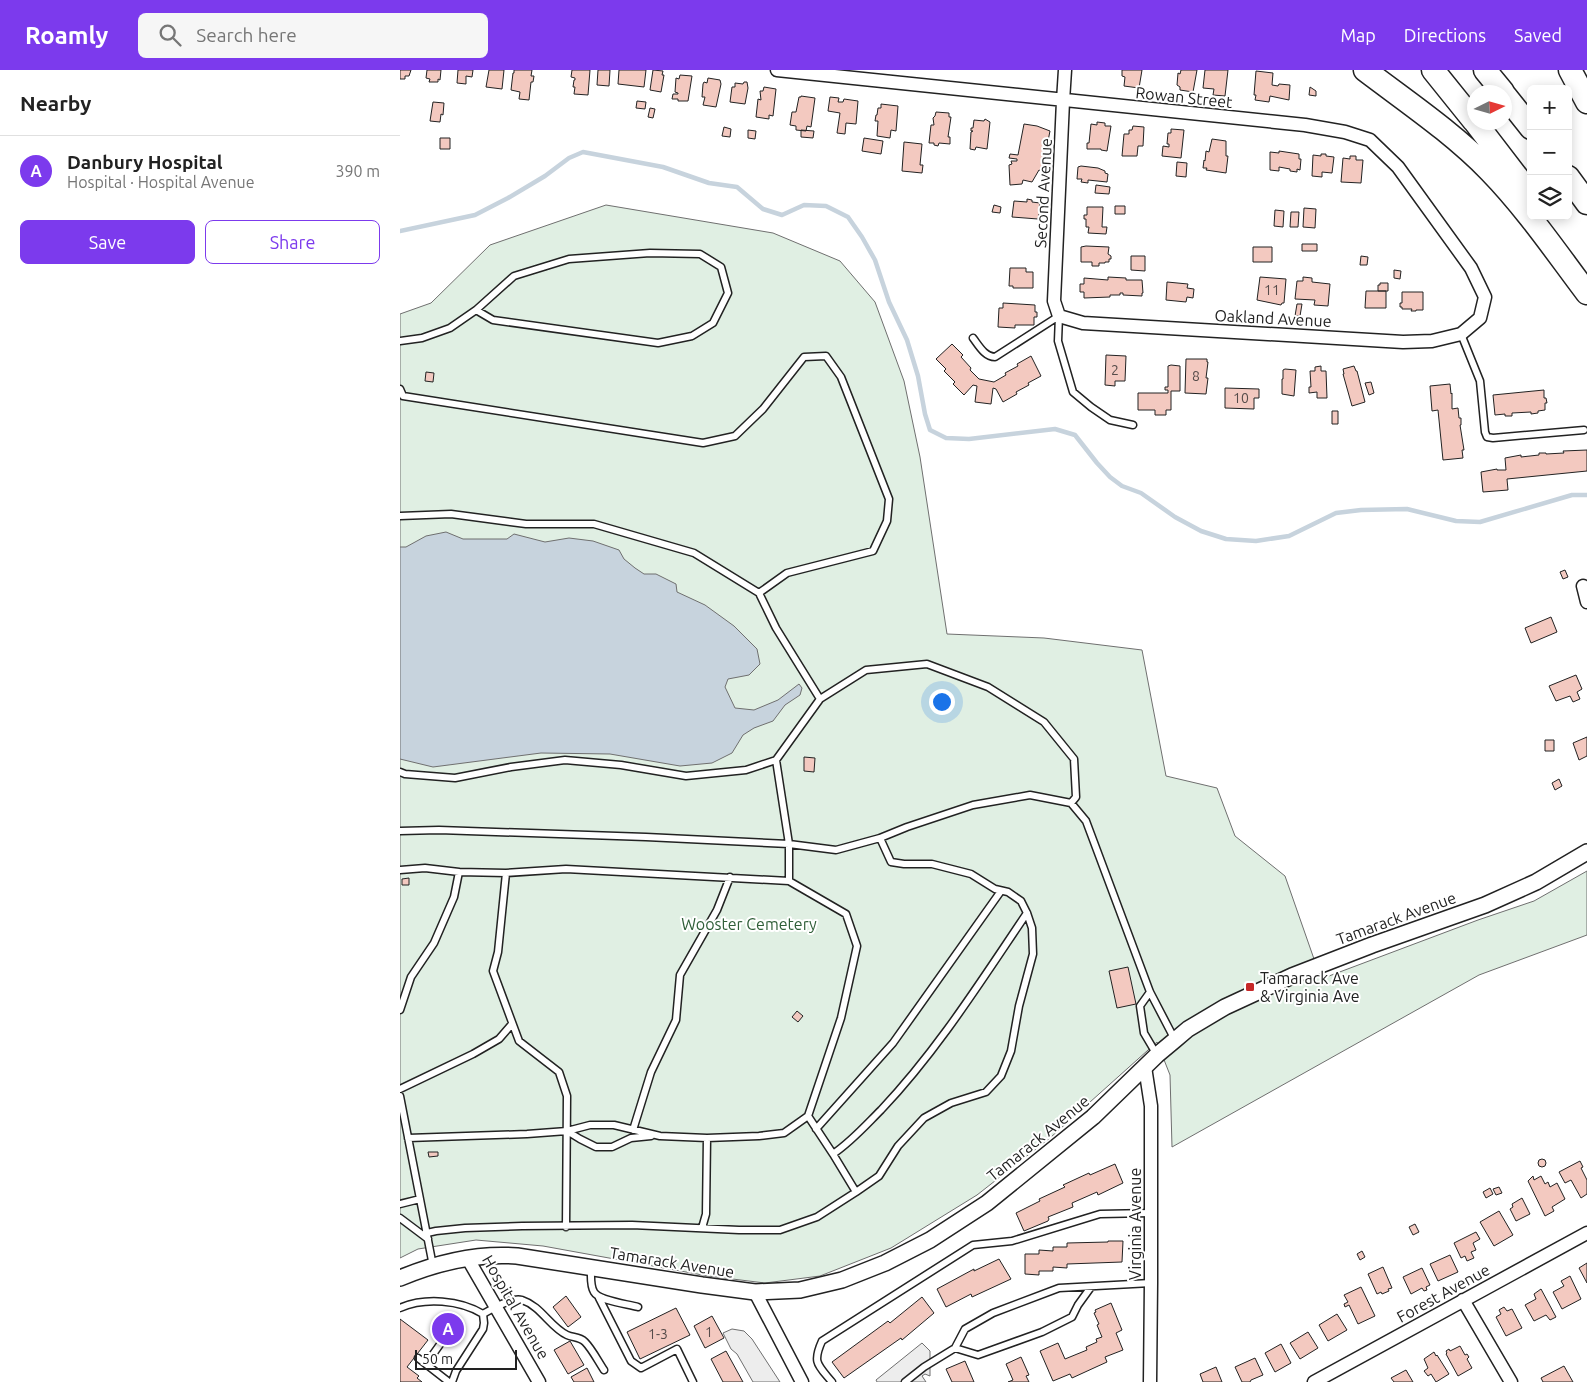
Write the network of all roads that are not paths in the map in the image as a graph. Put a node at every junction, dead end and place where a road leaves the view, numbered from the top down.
1 (777, 70) edge
2 (1065, 70) edge
3 (1365, 70) edge
4 (1433, 70) edge
5 (1485, 70) edge
6 (1570, 70) edge
7 (1497, 85) edge
8 (1063, 101) junction
9 (1587, 102) edge
10 (1512, 104) edge
11 (1467, 112) edge
12 (1527, 123) edge
13 (1481, 130) edge
14 (1572, 182) edge
15 (1527, 191) edge
16 (1587, 203) edge
17 (1549, 220) edge
18 (1587, 274) edge
19 (1587, 293) edge
20 (476, 310) junction
21 (1059, 316) junction
22 (1480, 318) joint
23 (1461, 334) junction
24 (973, 338) dead end
25 (400, 341) edge
26 (401, 395) edge
27 (1134, 425) dead end
28 (1584, 430) dead end
29 (400, 516) edge
30 (1583, 586) dead end
31 (759, 593) junction
32 (1587, 602) edge
33 (820, 699) junction
34 (776, 760) junction
35 (400, 772) edge
36 (1070, 803) junction
37 (400, 832) edge
38 (880, 838) junction
39 (789, 844) junction
40 (1587, 852) edge
41 (400, 870) edge
42 (459, 872) junction
43 (506, 873) junction
44 (730, 877) junction
45 (789, 881) junction
46 (1001, 891) junction
47 (1027, 913) junction
48 (1150, 992) junction
49 (400, 1010) edge
50 (512, 1024) junction
51 (1175, 1040) junction
52 (1157, 1055) junction
53 (1145, 1067) junction
54 (400, 1089) edge
55 (400, 1096) edge
56 (808, 1116) junction
57 (816, 1129) junction
58 (633, 1130) junction
59 (568, 1131) junction
60 (660, 1136) junction
61 (408, 1138) junction
62 (707, 1138) junction
63 (833, 1154) junction
64 (856, 1192) junction
65 (420, 1199) junction
66 (400, 1204) edge
67 (1151, 1212) junction
68 (400, 1218) edge
69 (566, 1227) junction
70 (702, 1228) junction
71 (1587, 1233) edge
72 (428, 1236) junction
73 (468, 1258) junction
74 (434, 1267) junction
75 (590, 1267) junction
76 (400, 1278) edge
77 (1151, 1283) junction
78 (1091, 1287) junction
79 (755, 1292) junction
80 (599, 1298) junction
81 (1463, 1300) junction
82 (496, 1306) junction
83 (638, 1307) dead end
84 (400, 1308) edge
85 (483, 1314) junction
86 (451, 1329) dead end
87 (955, 1348) junction
88 (418, 1358) dead end
89 (426, 1364) junction
90 (604, 1370) dead end
91 (451, 1382) edge
92 (539, 1382) edge
93 (693, 1382) edge
94 (802, 1382) edge
95 (832, 1382) edge
96 (905, 1382) edge
97 (1150, 1382) edge
98 (1314, 1382) edge
99 (1511, 1382) edge

1 - 8 street, Rowan Street
2 - 8 street, Second Avenue
3 - 19 highway
4 - 11 highway
5 - 7 highway
6 - 9 highway
8 - 21 street, Second Avenue
8 - 22 street, Rowan Street
10 - 12 highway
13 - 15 highway
14 - 16 highway
17 - 18 highway
20 - 20 lane
20 - 25 lane
21 - 23 street, Oakland Avenue
21 - 24 lane
21 - 27 lane
22 - 23 street, Oakland Avenue
23 - 28 lane
26 - 31 lane
29 - 31 lane
30 - 32 street
31 - 33 lane
33 - 34 lane
33 - 36 lane
34 - 35 lane
34 - 39 lane
36 - 38 lane
36 - 48 lane
37 - 39 lane
38 - 39 lane
38 - 46 lane
39 - 45 lane
40 - 51 street, Tamarack Avenue
41 - 42 lane
42 - 43 lane
42 - 49 lane
43 - 44 lane
43 - 50 lane
44 - 45 lane
44 - 58 lane
45 - 56 lane
46 - 47 lane
46 - 57 lane
47 - 63 lane
47 - 64 lane
48 - 51 lane
48 - 52 lane
50 - 54 lane
50 - 59 lane
51 - 52 street, Tamarack Avenue
52 - 53 street, Tamarack Avenue
53 - 67 street, Virginia Avenue
53 - 79 street, Tamarack Avenue
55 - 61 lane
56 - 57 lane
56 - 62 lane
57 - 63 lane
58 - 59 lane
58 - 60 lane
59 - 60 lane
59 - 61 lane
59 - 69 lane
60 - 62 lane
61 - 65 lane
62 - 70 lane
63 - 64 lane
64 - 70 lane
65 - 66 lane
65 - 72 lane
67 - 77 street, Virginia Avenue
67 - 95 lane
68 - 72 lane
69 - 70 lane
69 - 72 lane
71 - 81 street, Forest Avenue
72 - 74 lane
73 - 74 street, Hospital Avenue
73 - 75 street, Tamarack Avenue
73 - 82 street, Hospital Avenue
74 - 76 street, Hospital Avenue
75 - 79 street, Tamarack Avenue
75 - 80 lane
77 - 78 lane
77 - 97 street, Virginia Avenue
78 - 87 lane
78 - 87 lane
79 - 94 street
80 - 83 lane
80 - 93 lane
81 - 98 street, Forest Avenue
81 - 99 street
82 - 85 lane
82 - 90 lane
82 - 92 street, Hospital Avenue
84 - 85 lane
85 - 91 lane
86 - 89 lane
87 - 96 lane
88 - 89 lane
89 - 91 lane

